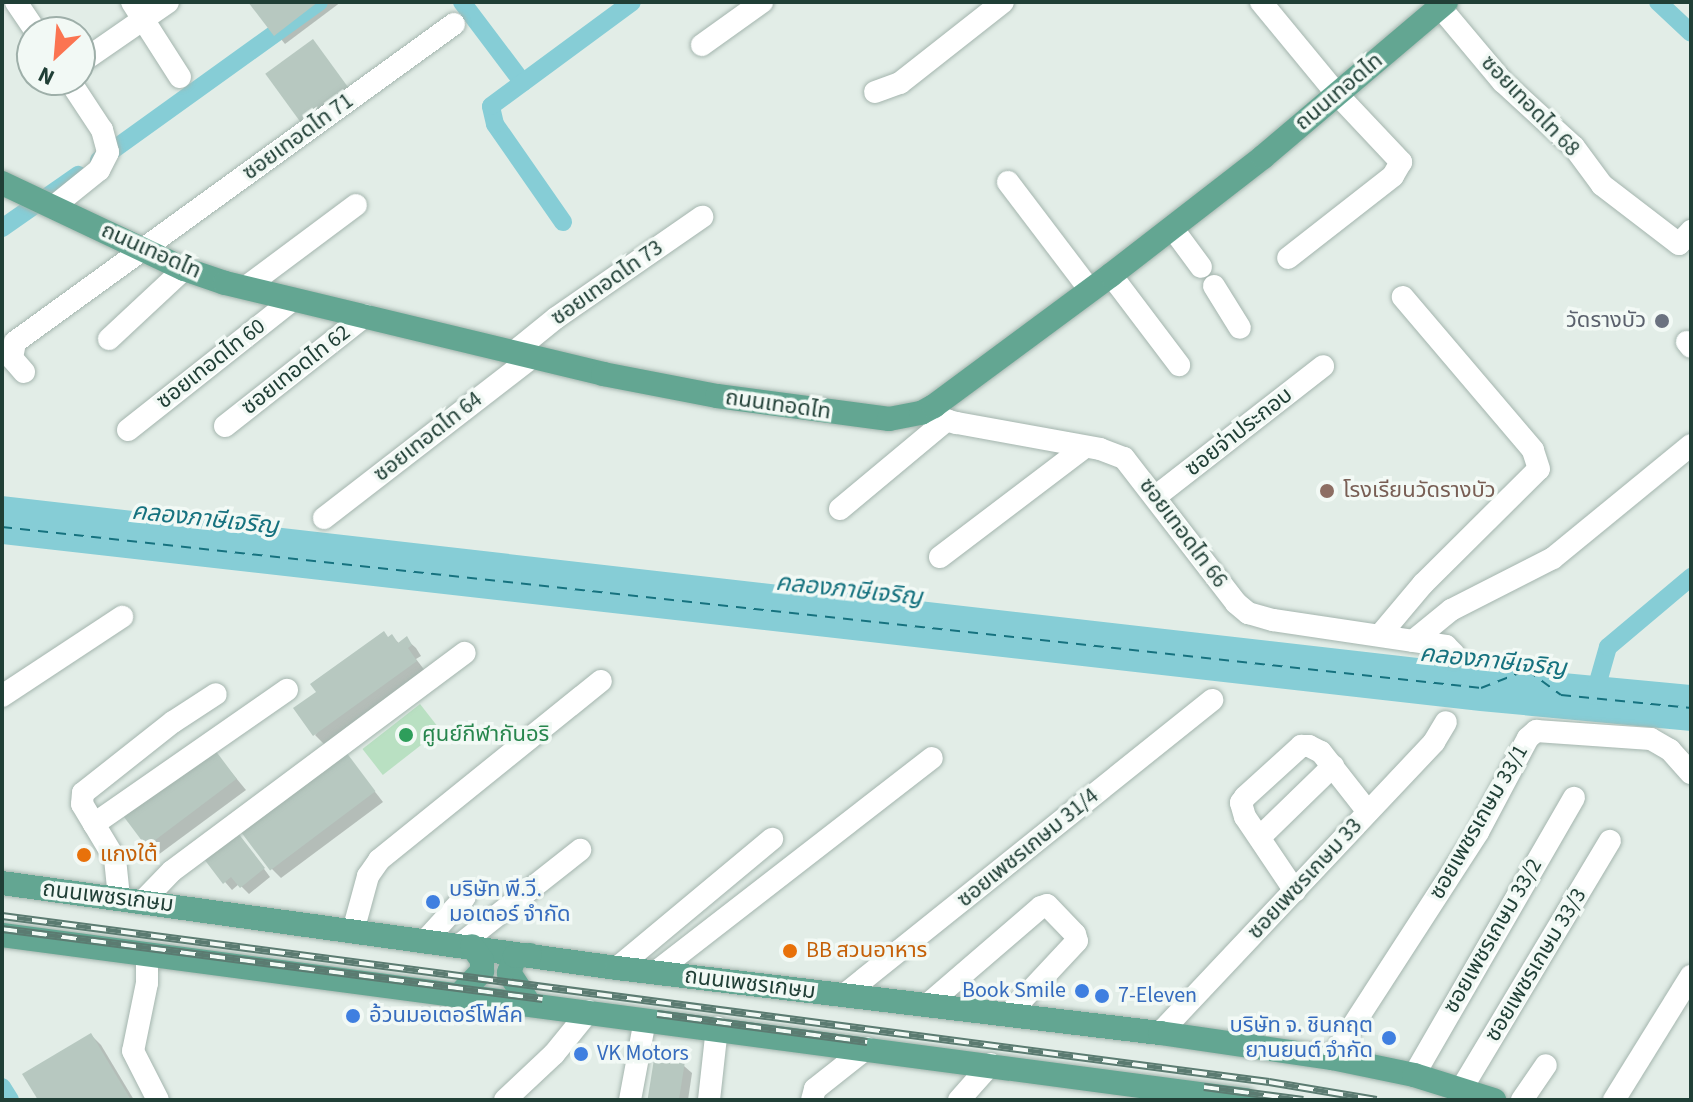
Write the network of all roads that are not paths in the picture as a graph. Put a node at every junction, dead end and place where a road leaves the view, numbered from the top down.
1 (168, 2) edge
2 (762, 2) edge
3 (1003, 2) edge
4 (1261, 2) edge
5 (1443, 5) edge
6 (137, 11) edge
7 (454, 24) dead end
8 (702, 45) dead end
9 (96, 48) edge
10 (180, 77) dead end
11 (875, 92) dead end
12 (1336, 93) junction
13 (80, 96) edge
14 (1008, 182) dead end
15 (2, 183) edge
16 (356, 205) dead end
17 (52, 207) junction
18 (702, 217) dead end
19 (1173, 229) junction
20 (1687, 244) edge
21 (142, 249) junction
22 (1288, 258) dead end
23 (1201, 267) dead end
24 (184, 269) junction
25 (1111, 275) junction
26 (1214, 286) dead end
27 (246, 287) junction
28 (1090, 290) junction
29 (1403, 297) dead end
30 (294, 299) junction
31 (366, 315) junction
32 (1240, 328) dead end
33 (109, 339) dead end
34 (523, 354) junction
35 (1179, 365) dead end
36 (1323, 366) dead end
37 (24, 372) dead end
38 (921, 413) junction
39 (947, 420) junction
40 (225, 426) dead end
41 (128, 430) dead end
42 (1691, 445) edge
43 (1085, 447) junction
44 (1155, 497) junction
45 (840, 509) dead end
46 (324, 518) dead end
47 (940, 557) dead end
48 (122, 617) dead end
49 (1380, 635) junction
50 (1413, 641) junction
51 (1450, 650) dead end
52 (465, 653) dead end
53 (601, 681) dead end
54 (287, 690) dead end
55 (216, 694) dead end
56 (2, 696) edge
57 (1212, 700) dead end
58 (1446, 722) dead end
59 (932, 758) dead end
60 (1333, 766) junction
61 (1691, 773) edge
62 (1574, 798) dead end
63 (1368, 812) junction
64 (94, 824) junction
65 (1260, 837) junction
66 (772, 839) dead end
67 (1610, 841) dead end
68 (580, 850) dead end
69 (2, 883) edge
70 (1295, 891) junction
71 (119, 897) junction
72 (465, 897) dead end
73 (144, 900) junction
74 (353, 931) junction
75 (2, 935) edge
76 (425, 941) junction
77 (467, 945) junction
78 (147, 954) junction
79 (532, 955) junction
80 (617, 968) junction
81 (656, 972) junction
82 (1691, 976) edge
83 (460, 994) junction
84 (844, 995) junction
85 (528, 1002) junction
86 (927, 1005) junction
87 (589, 1011) junction
88 (1008, 1015) junction
89 (645, 1020) junction
90 (717, 1027) junction
91 (1160, 1033) junction
92 (867, 1048) junction
93 (1332, 1058) junction
94 (991, 1064) junction
95 (1546, 1065) dead end
96 (1414, 1075) junction
97 (1462, 1088) junction
98 (1111, 1090) edge
99 (1206, 1096) edge
100 (158, 1100) edge
101 (505, 1100) edge
102 (630, 1100) edge
103 (709, 1100) edge
104 (812, 1100) edge
105 (959, 1100) edge
106 (1246, 1100) edge
107 (1494, 1100) edge
108 (1522, 1100) edge
109 (1614, 1100) edge

1 - 6 street
2 - 8 street
3 - 11 street
4 - 12 street
5 - 12 main road, ถนนเทอดไท
5 - 20 street, ซอยเทอดไท 68
6 - 9 street
6 - 10 street
7 - 21 street, ซอยเทอดไท 71
12 - 19 main road, ถนนเทอดไท
12 - 22 street
13 - 17 street
14 - 28 street
15 - 17 main road, ถนนเทอดไท
16 - 27 street
17 - 21 main road, ถนนเทอดไท
18 - 34 street, ซอยเทอดไท 73
19 - 23 street
19 - 25 main road, ถนนเทอดไท
21 - 24 main road, ถนนเทอดไท
21 - 37 street, ซอยเทอดไท 71
24 - 27 main road, ถนนเทอดไท
24 - 33 street
25 - 28 main road, ถนนเทอดไท
25 - 35 street
26 - 32 street
27 - 30 main road, ถนนเทอดไท
28 - 38 main road, ถนนเทอดไท
29 - 49 street
30 - 31 main road, ถนนเทอดไท
30 - 41 street, ซอยเทอดไท 60
31 - 34 main road, ถนนเทอดไท
31 - 40 street, ซอยเทอดไท 62
34 - 38 main road, ถนนเทอดไท
34 - 46 street, ซอยเทอดไท 64
36 - 44 street, ซอยจ่าประกอบ
38 - 39 street, ซอยเทอดไท 66
39 - 43 street, ซอยเทอดไท 66
39 - 45 street
42 - 50 street
43 - 44 street, ซอยเทอดไท 66
43 - 47 street
44 - 49 street, ซอยเทอดไท 66
48 - 56 street
49 - 50 street, ซอยเทอดไท 66
50 - 51 street, ซอยเทอดไท 66
52 - 73 street
53 - 74 street
54 - 64 street
55 - 64 street
57 - 84 street, ซอยเพชรเกษม 31/4
58 - 63 street, ซอยเพชรเกษม 33
59 - 81 street
60 - 63 street
60 - 65 street
60 - 65 street
61 - 93 street, ซอยเพชรเกษม 33/1
62 - 96 street, ซอยเพชรเกษม 33/2
63 - 70 street, ซอยเพชรเกษม 33
64 - 71 street
65 - 70 street
66 - 80 street
67 - 97 street, ซอยเพชรเกษม 33/3
68 - 77 street
69 - 71 main road, ถนนเพชรเกษม
70 - 91 street, ซอยเพชรเกษม 33
71 - 73 main road, ถนนเพชรเกษม
72 - 76 street
73 - 74 main road, ถนนเพชรเกษม
74 - 76 main road, ถนนเพชรเกษม
75 - 78 main road
76 - 77 main road, ถนนเพชรเกษม
77 - 79 main road, ถนนเพชรเกษม
77 - 83 main road
78 - 83 main road
78 - 100 street
79 - 80 main road, ถนนเพชรเกษม
79 - 85 main road
80 - 81 main road, ถนนเพชรเกษม
81 - 84 main road, ถนนเพชรเกษม
82 - 109 street
83 - 85 main road
84 - 86 main road, ถนนเพชรเกษม
85 - 87 main road
86 - 88 main road, ถนนเพชรเกษม
86 - 88 street
87 - 89 main road
87 - 101 street
88 - 91 main road, ถนนเพชรเกษม
89 - 90 main road
89 - 102 street
90 - 92 main road
90 - 103 street
91 - 93 main road, ถนนเพชรเกษม
92 - 94 main road
92 - 104 street
93 - 96 main road, ถนนเพชรเกษม
94 - 98 main road
94 - 105 street
95 - 108 street
96 - 97 main road, ถนนเพชรเกษม
97 - 107 main road, ถนนเพชรเกษม
98 - 99 main road
99 - 106 main road

